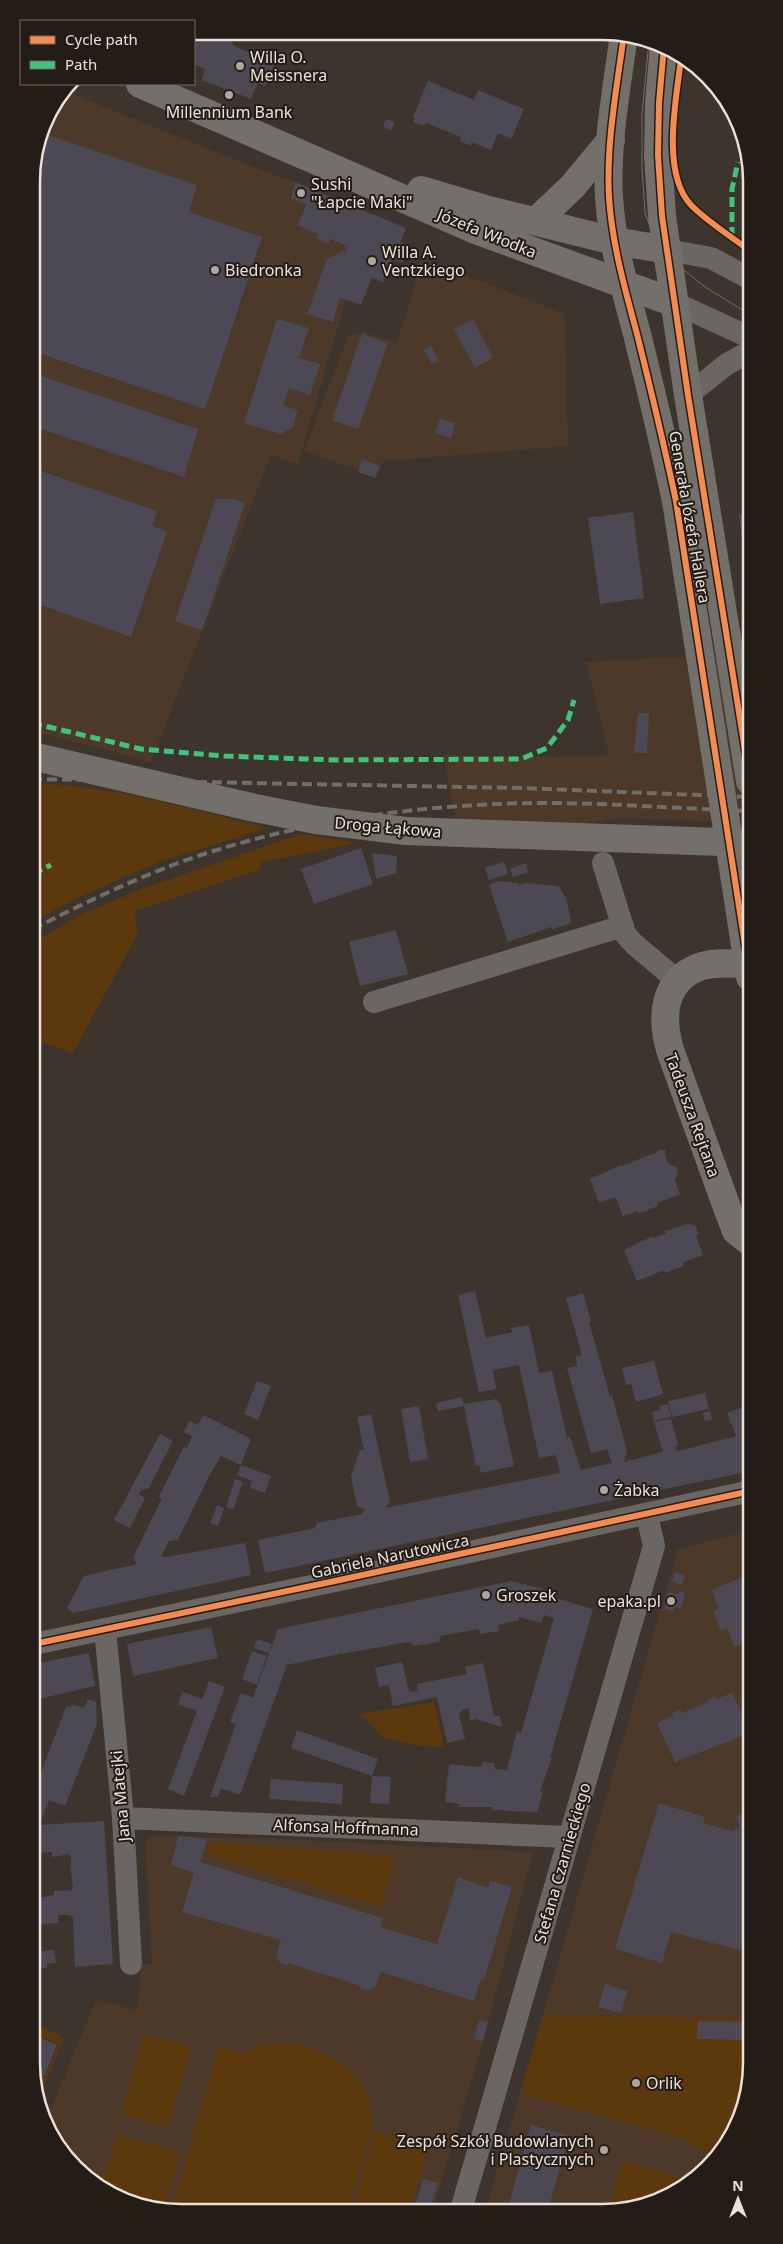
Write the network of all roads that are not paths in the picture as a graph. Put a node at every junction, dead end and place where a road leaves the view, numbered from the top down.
1 (623, 42) edge
2 (663, 53) edge
3 (142, 85) edge
4 (611, 140) junction
5 (303, 153) junction
6 (536, 221) junction
7 (614, 241) junction
8 (668, 250) junction
9 (743, 275) edge
10 (622, 284) junction
11 (675, 302) junction
12 (743, 334) edge
13 (743, 355) edge
14 (688, 395) junction
15 (743, 738) edge
16 (40, 758) edge
17 (743, 843) edge
18 (603, 863) dead end
19 (623, 926) junction
20 (743, 933) edge
21 (743, 964) edge
22 (679, 982) junction
23 (374, 1002) dead end
24 (743, 1236) edge
25 (743, 1493) edge
26 (647, 1515) junction
27 (105, 1629) junction
28 (40, 1643) edge
29 (123, 1818) junction
30 (569, 1837) junction
31 (131, 1964) dead end
32 (463, 2204) edge

1 - 4 main road, Generała Józefa Hallera
2 - 8 main road, Generała Józefa Hallera
3 - 5 main road, Józefa Włodka
4 - 6 main road
4 - 7 main road, Generała Józefa Hallera
5 - 6 main road, Józefa Włodka
5 - 10 main road, Józefa Włodka
6 - 7 main road, Józefa Włodka
7 - 8 main road, Józefa Włodka
7 - 10 main road, Generała Józefa Hallera
8 - 9 street
8 - 11 main road, Generała Józefa Hallera
10 - 11 main road, Józefa Włodka
10 - 20 main road, Generała Józefa Hallera, bridge
11 - 12 street
11 - 14 main road, Generała Józefa Hallera
13 - 14 street
14 - 15 main road, Generała Józefa Hallera
16 - 17 main road, Droga Łąkowa, bridge
18 - 19 street
19 - 22 street
19 - 23 street
21 - 22 main road, Tadeusza Rejtana
22 - 24 main road, Tadeusza Rejtana
25 - 26 street, Gabriela Narutowicza
26 - 27 street, Gabriela Narutowicza
26 - 30 street, Stefana Czarnieckiego
27 - 28 street, Gabriela Narutowicza
27 - 29 street, Jana Matejki
29 - 30 street, Alfonsa Hoffmanna
29 - 31 street, Jana Matejki
30 - 32 street, Stefana Czarnieckiego

